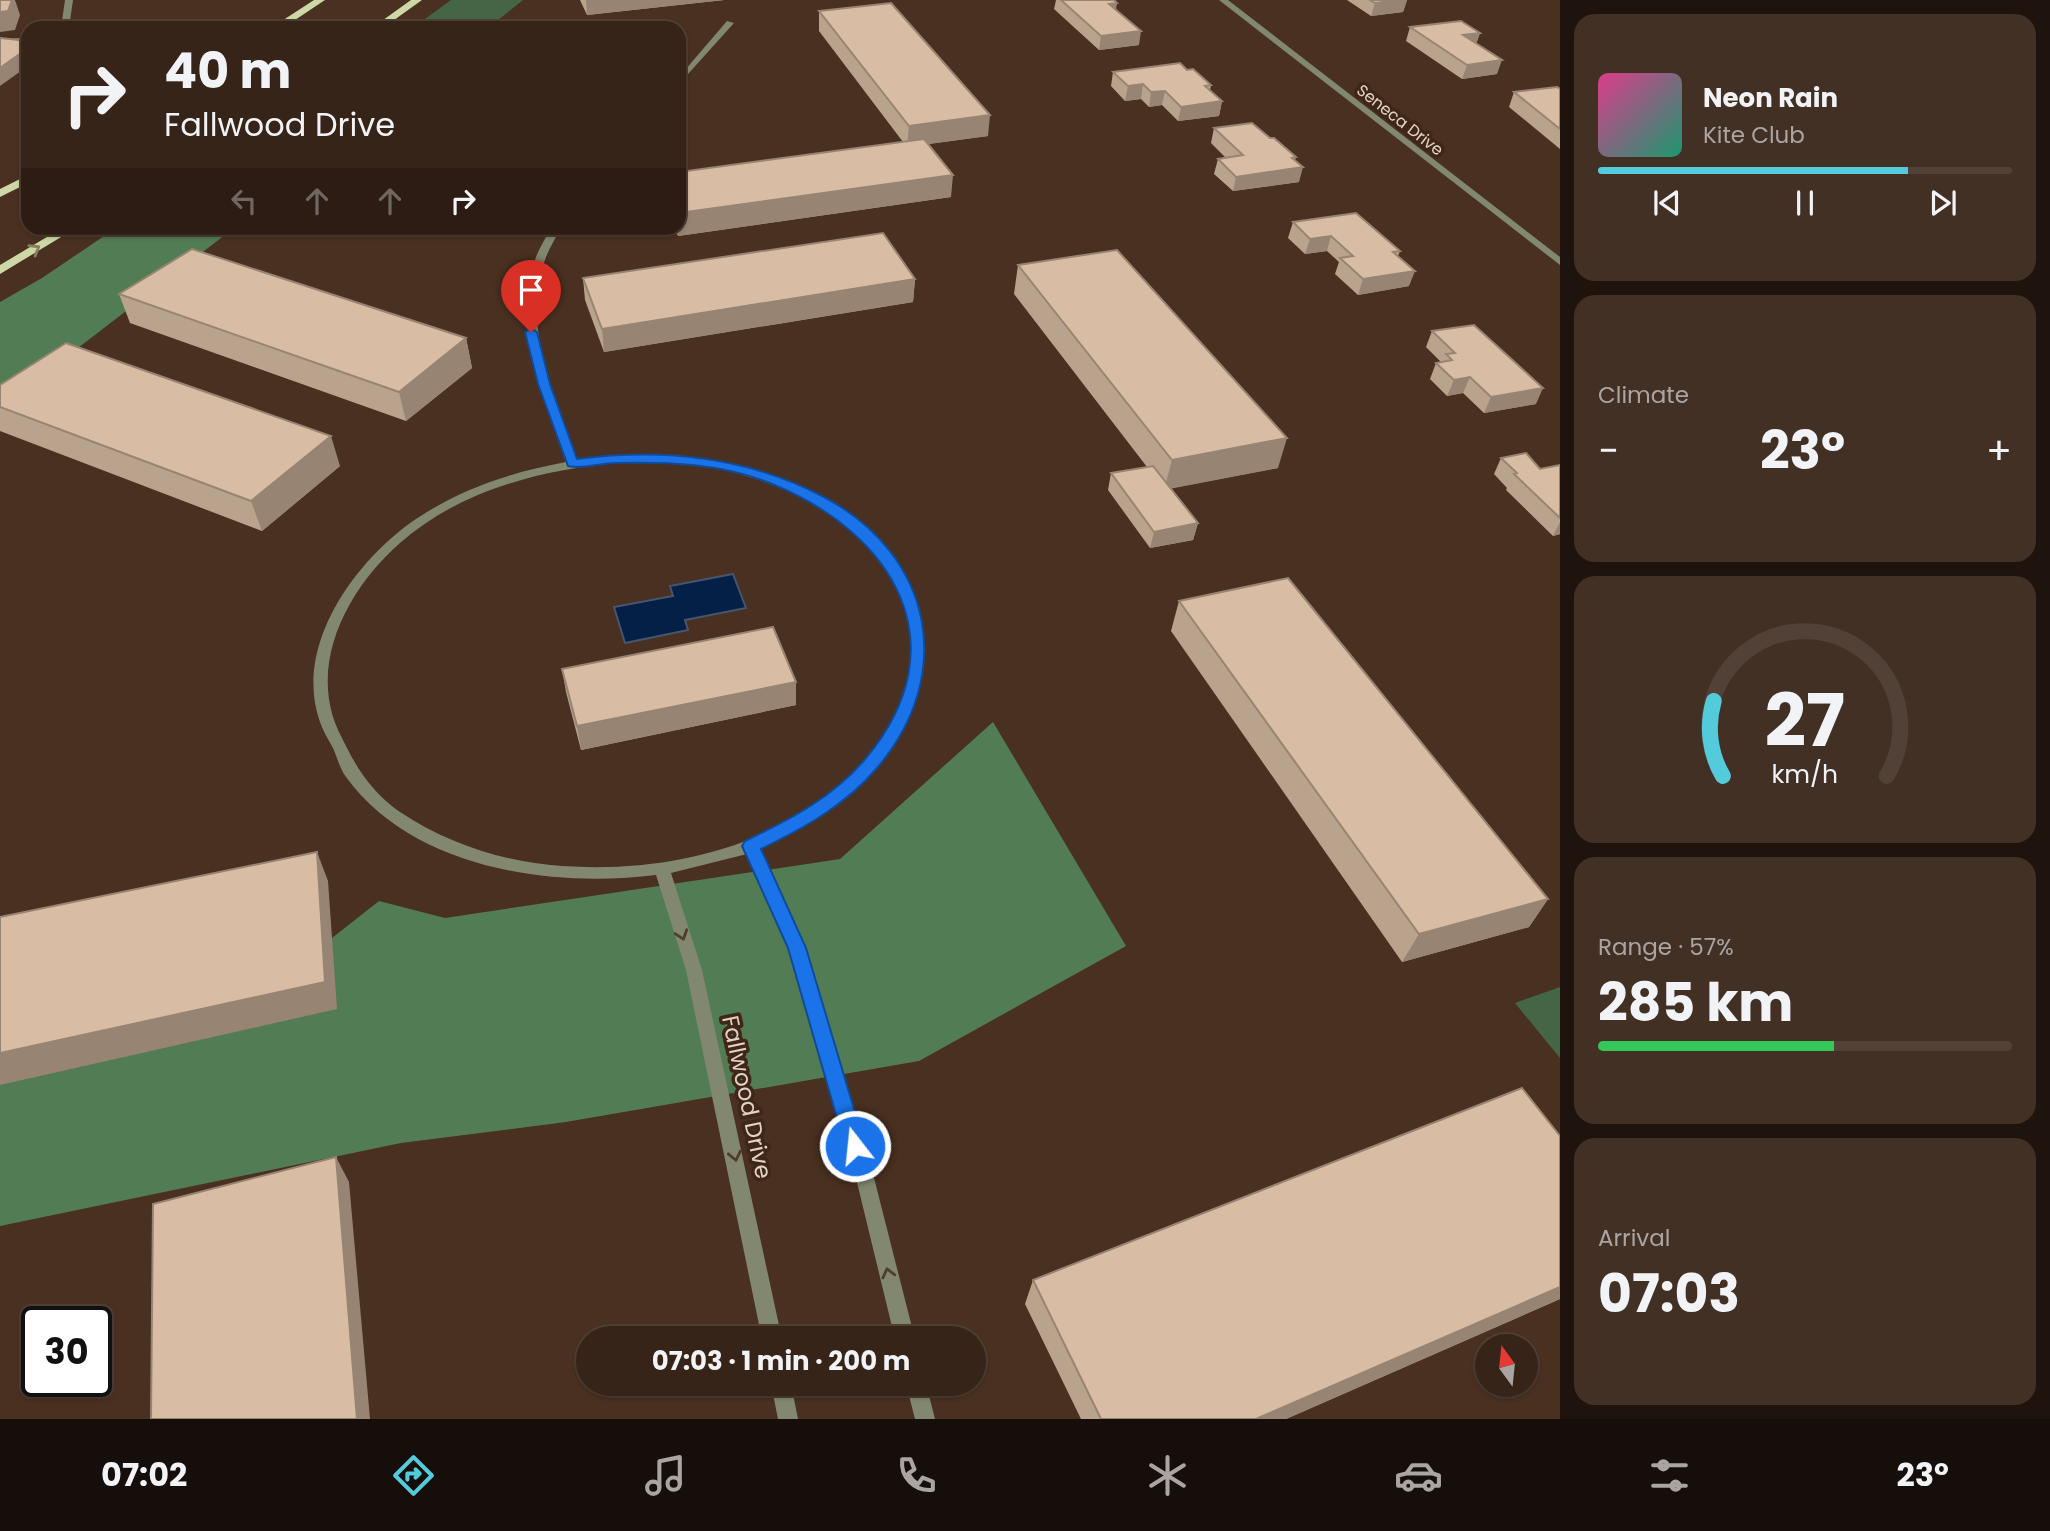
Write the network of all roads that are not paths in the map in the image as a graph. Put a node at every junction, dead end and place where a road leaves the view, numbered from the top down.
1 (69, 0) edge
2 (320, 0) edge
3 (417, 0) edge
4 (1223, 0) edge
5 (66, 21) edge
6 (287, 21) edge
7 (387, 21) edge
8 (730, 23) dead end
9 (21, 40) edge
10 (0, 42) edge
11 (686, 74) edge
12 (21, 182) edge
13 (0, 194) edge
14 (58, 235) edge
15 (552, 235) edge
16 (1560, 262) edge
17 (0, 270) edge
18 (572, 463) junction
19 (751, 846) junction
20 (662, 870) junction
21 (769, 1326) edge
22 (902, 1326) edge
23 (783, 1396) edge
24 (919, 1396) edge
25 (788, 1419) edge
26 (925, 1419) edge

1 - 5 street
2 - 6 main road
3 - 7 main road
4 - 16 street, Seneca Drive
8 - 11 street
9 - 10 street
12 - 13 main road
17 -> 14 main road
15 - 18 street
18 - 19 street
18 - 20 street
19 - 20 street
22 -> 19 street
20 -> 21 street, Fallwood Drive
23 - 25 street
24 - 26 street

